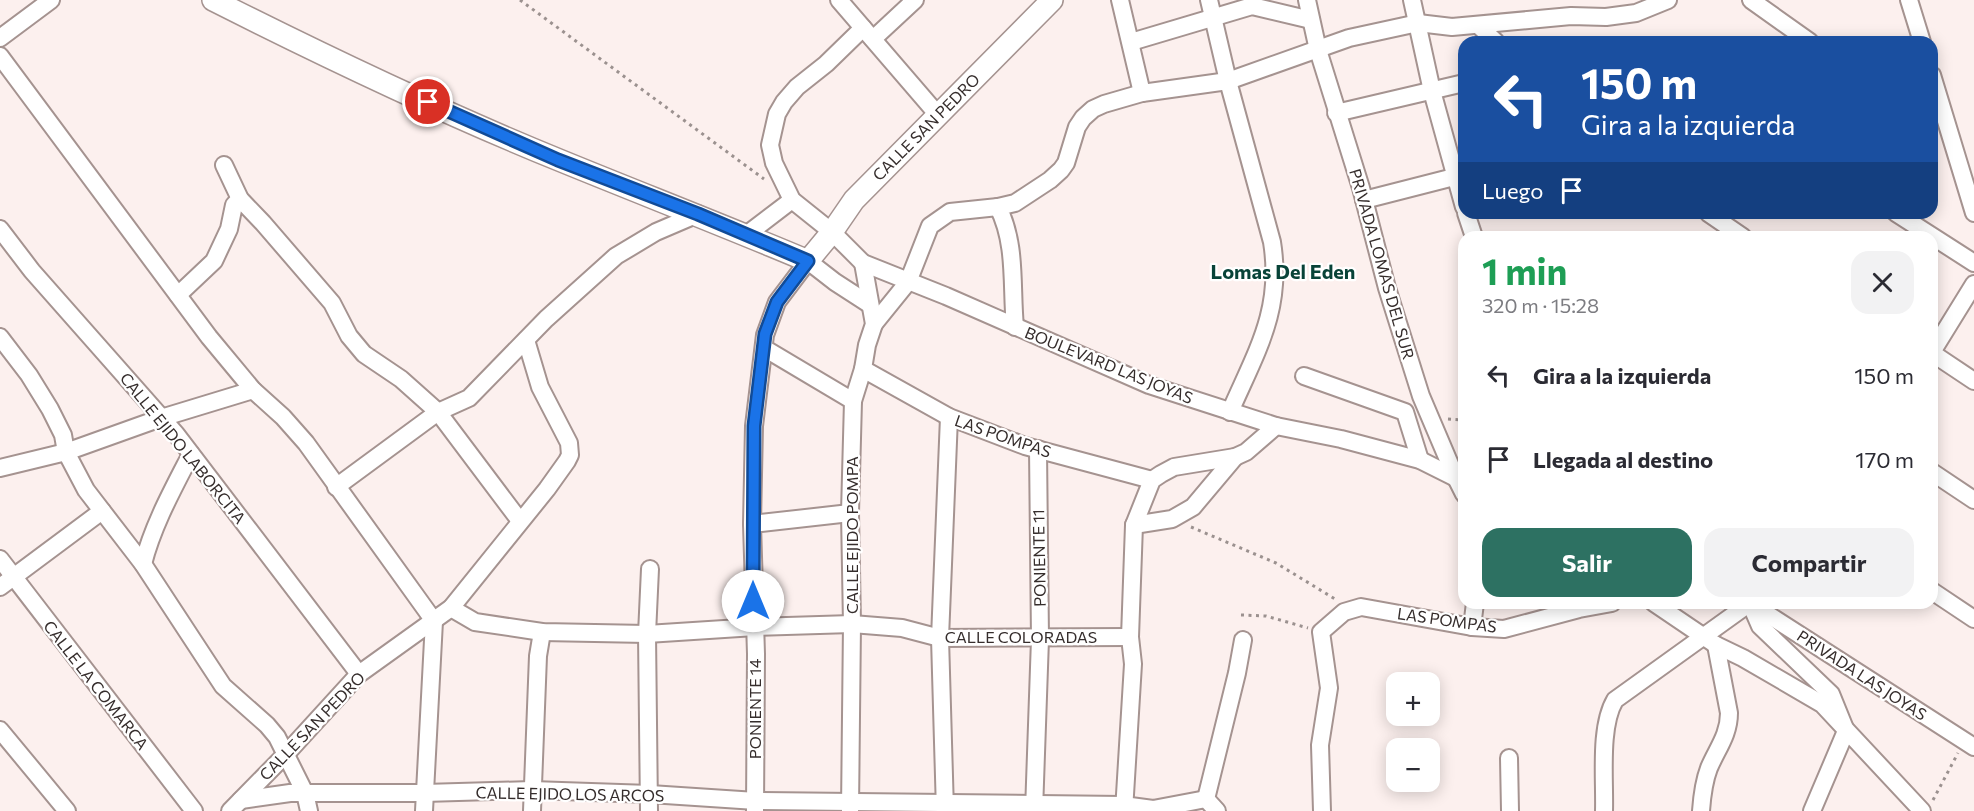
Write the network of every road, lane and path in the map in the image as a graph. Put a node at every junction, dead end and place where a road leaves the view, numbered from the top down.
1 (51, 0) edge
2 (213, 0) edge
3 (520, 0) edge
4 (838, 0) edge
5 (915, 0) edge
6 (1052, 0) edge
7 (1120, 0) edge
8 (1209, 0) edge
9 (1307, 0) edge
10 (1412, 0) edge
11 (1668, 0) edge
12 (1751, 0) edge
13 (1909, 0) edge
14 (1212, 19) junction
15 (1311, 20) junction
16 (1418, 23) junction
17 (1478, 25) junction
18 (868, 34) junction
19 (1490, 36) edge
20 (1802, 36) edge
21 (1920, 36) edge
22 (0, 38) edge
23 (1131, 42) junction
24 (1318, 50) junction
25 (0, 56) edge
26 (1228, 81) junction
27 (1458, 84) edge
28 (1432, 91) junction
29 (1142, 93) junction
30 (1938, 95) edge
31 (1336, 113) junction
32 (938, 115) junction
33 (1938, 124) edge
34 (1949, 131) junction
35 (224, 165) dead end
36 (1454, 177) junction
37 (764, 179) dead end
38 (1458, 189) edge
39 (240, 199) junction
40 (792, 200) junction
41 (1364, 200) junction
42 (998, 207) junction
43 (1974, 213) edge
44 (698, 214) junction
45 (1717, 219) edge
46 (1905, 219) edge
47 (0, 229) edge
48 (1734, 231) edge
49 (1924, 231) edge
50 (832, 232) junction
51 (746, 235) junction
52 (1938, 240) edge
53 (808, 261) junction
54 (863, 263) junction
55 (1974, 263) edge
56 (908, 282) junction
57 (1974, 284) edge
58 (178, 295) junction
59 (869, 304) junction
60 (874, 324) junction
61 (1015, 327) junction
62 (0, 337) edge
63 (526, 340) junction
64 (1938, 343) edge
65 (764, 348) junction
66 (1938, 357) edge
67 (863, 369) junction
68 (1304, 376) dead end
69 (1974, 381) edge
70 (253, 390) junction
71 (853, 401) junction
72 (438, 412) junction
73 (1230, 412) junction
74 (1406, 412) junction
75 (949, 417) junction
76 (161, 418) junction
77 (1431, 418) junction
78 (1275, 426) junction
79 (1038, 449) junction
80 (66, 452) junction
81 (191, 454) junction
82 (1235, 457) junction
83 (1420, 460) junction
84 (0, 468) edge
85 (1938, 476) edge
86 (1458, 477) edge
87 (1458, 479) edge
88 (1152, 480) junction
89 (336, 487) junction
90 (1974, 500) edge
91 (102, 511) junction
92 (850, 513) junction
93 (1172, 519) junction
94 (520, 521) junction
95 (752, 524) junction
96 (1134, 525) junction
97 (0, 559) edge
98 (143, 564) junction
99 (650, 569) dead end
100 (7, 582) edge
101 (1938, 595) edge
102 (451, 608) junction
103 (1352, 609) junction
104 (1474, 609) edge
105 (1579, 609) edge
106 (1663, 609) edge
107 (1743, 609) edge
108 (1753, 609) edge
109 (1759, 609) edge
110 (1241, 615) dead end
111 (1974, 619) edge
112 (434, 621) junction
113 (1680, 621) junction
114 (852, 624) junction
115 (755, 627) junction
116 (1472, 627) junction
117 (542, 632) junction
118 (1321, 632) junction
119 (647, 634) junction
120 (1130, 637) junction
121 (940, 638) junction
122 (1040, 639) junction
123 (1243, 640) dead end
124 (1709, 640) junction
125 (1681, 652) junction
126 (359, 674) junction
127 (0, 730) edge
128 (1846, 731) junction
129 (1969, 744) edge
130 (286, 754) junction
131 (1509, 758) dead end
132 (532, 790) junction
133 (305, 793) junction
134 (424, 793) junction
135 (650, 794) junction
136 (1212, 805) edge
137 (236, 806) edge
138 (756, 806) edge
139 (850, 806) edge
140 (1927, 806) edge
141 (945, 807) edge
142 (1034, 807) edge
143 (1123, 808) edge
144 (67, 811) edge
145 (194, 811) edge
146 (309, 811) edge
147 (424, 811) edge
148 (532, 811) edge
149 (649, 811) edge
150 (1322, 811) edge
151 (1510, 811) edge
152 (1604, 811) edge
153 (1701, 811) edge
154 (1812, 811) edge

1 - 22 street
2 - 44 street
3 - 37 path
4 - 18 street
5 - 18 street
6 - 32 street, CALLE SAN PEDRO
7 - 23 street
8 - 14 street
9 - 15 street, PRIVADA LOMAS DEL SUR
10 - 16 street
11 - 17 street
12 - 20 street
13 - 21 street
14 - 15 street
14 - 23 street
14 - 26 street
15 - 24 street, PRIVADA LOMAS DEL SUR
16 - 17 street
16 - 24 street
16 - 28 street
17 - 19 street
18 - 32 street
18 - 40 street
23 - 29 street
24 - 26 street
24 - 31 street, PRIVADA LOMAS DEL SUR
25 - 58 street
26 - 29 street
26 - 73 street
27 - 28 street
28 - 31 street
28 - 36 street
29 - 42 street
30 - 34 street
31 - 41 street, PRIVADA LOMAS DEL SUR
32 - 50 street, CALLE SAN PEDRO
33 - 34 street
34 - 43 street
35 - 39 street
36 - 38 street
36 - 41 street
39 - 58 street
39 - 72 street
40 - 50 street
40 - 51 street
41 - 77 street, PRIVADA LOMAS DEL SUR
42 - 56 street
42 - 61 street
44 - 51 street
44 - 63 street
45 - 48 street
46 - 49 street
47 - 76 street, CALLE EJIDO LABORCITA
50 - 53 street, CALLE SAN PEDRO
50 - 54 street
51 - 53 street
52 - 55 street
53 - 59 street
53 - 65 street, PONIENTE 14
54 - 56 street, BOULEVARD LAS JOYAS
54 - 59 street
56 - 60 street
56 - 61 street, BOULEVARD LAS JOYAS
57 - 64 street
58 - 70 street
59 - 60 street
60 - 67 street, CALLE EJIDO POMPA
61 - 73 street, BOULEVARD LAS JOYAS
62 - 80 street
63 - 72 street
63 - 94 street, CALLE SAN PEDRO
65 - 71 street
65 - 95 street, PONIENTE 14
66 - 69 street
67 - 71 street, CALLE EJIDO POMPA
67 - 75 street, LAS POMPAS
68 - 74 street
70 - 76 street
70 - 89 street
71 - 92 street, CALLE EJIDO POMPA
72 - 89 street
72 - 94 street
73 - 78 street, BOULEVARD LAS JOYAS
74 - 77 street
74 - 83 street
75 - 79 street, LAS POMPAS
75 - 121 street
76 - 80 street
76 - 81 street, CALLE EJIDO LABORCITA
77 - 86 street, PRIVADA LOMAS DEL SUR
78 - 82 street
78 - 83 street, BOULEVARD LAS JOYAS
79 - 88 street, LAS POMPAS
79 - 122 street, PONIENTE 11
80 - 84 street
80 - 91 street
81 - 98 street
81 - 126 street, CALLE EJIDO LABORCITA
82 - 88 street
82 - 93 street
83 - 87 street, BOULEVARD LAS JOYAS
85 - 90 street
88 - 96 street
89 - 112 street
91 - 98 street
91 - 100 street
92 - 95 street
92 - 114 street, CALLE EJIDO POMPA
93 - 96 street
93 - 103 path
94 - 102 street, CALLE SAN PEDRO
95 - 115 street, PONIENTE 14
96 - 120 street
97 - 100 street, CALLE LA COMARCA
98 - 130 street
99 - 119 street
100 - 145 street, CALLE LA COMARCA
101 - 111 street
102 - 112 street, CALLE SAN PEDRO
102 - 117 street, CALLE COLORADAS
103 - 116 street, LAS POMPAS
103 - 118 street
104 - 116 street
105 - 116 street, LAS POMPAS
106 - 113 street
107 - 124 street
108 - 128 street
109 - 129 street, PRIVADA LAS JOYAS
110 - 118 path
112 - 126 street, CALLE SAN PEDRO
112 - 134 street
113 - 124 street
113 - 125 street
114 - 115 street, CALLE COLORADAS
114 - 121 street, CALLE COLORADAS
114 - 139 street, CALLE EJIDO POMPA
115 - 119 street, CALLE COLORADAS
115 - 138 street, PONIENTE 14
117 - 119 street, CALLE COLORADAS
117 - 132 street
118 - 150 street
119 - 135 street
120 - 122 street, CALLE COLORADAS
120 - 143 street
121 - 122 street, CALLE COLORADAS
121 - 141 street
122 - 142 street, PONIENTE 11
123 - 136 street
124 - 125 street
124 - 128 street
124 - 153 street
125 - 152 street
126 - 130 street, CALLE SAN PEDRO
127 - 144 street
128 - 140 street
128 - 154 street
129 - 140 path
130 - 133 street
130 - 137 street, CALLE SAN PEDRO
131 - 151 street
132 - 134 street, CALLE EJIDO LOS ARCOS
132 - 135 street, CALLE EJIDO LOS ARCOS
132 - 148 street
133 - 134 street, CALLE EJIDO LOS ARCOS
133 - 137 street, CALLE EJIDO LOS ARCOS
133 - 146 street
134 - 147 street
135 - 138 street, CALLE EJIDO LOS ARCOS
135 - 149 street
136 - 143 street, CALLE EJIDO LOS ARCOS
138 - 139 street, CALLE EJIDO LOS ARCOS
139 - 141 street, CALLE EJIDO LOS ARCOS
141 - 142 street, CALLE EJIDO LOS ARCOS
142 - 143 street, CALLE EJIDO LOS ARCOS

